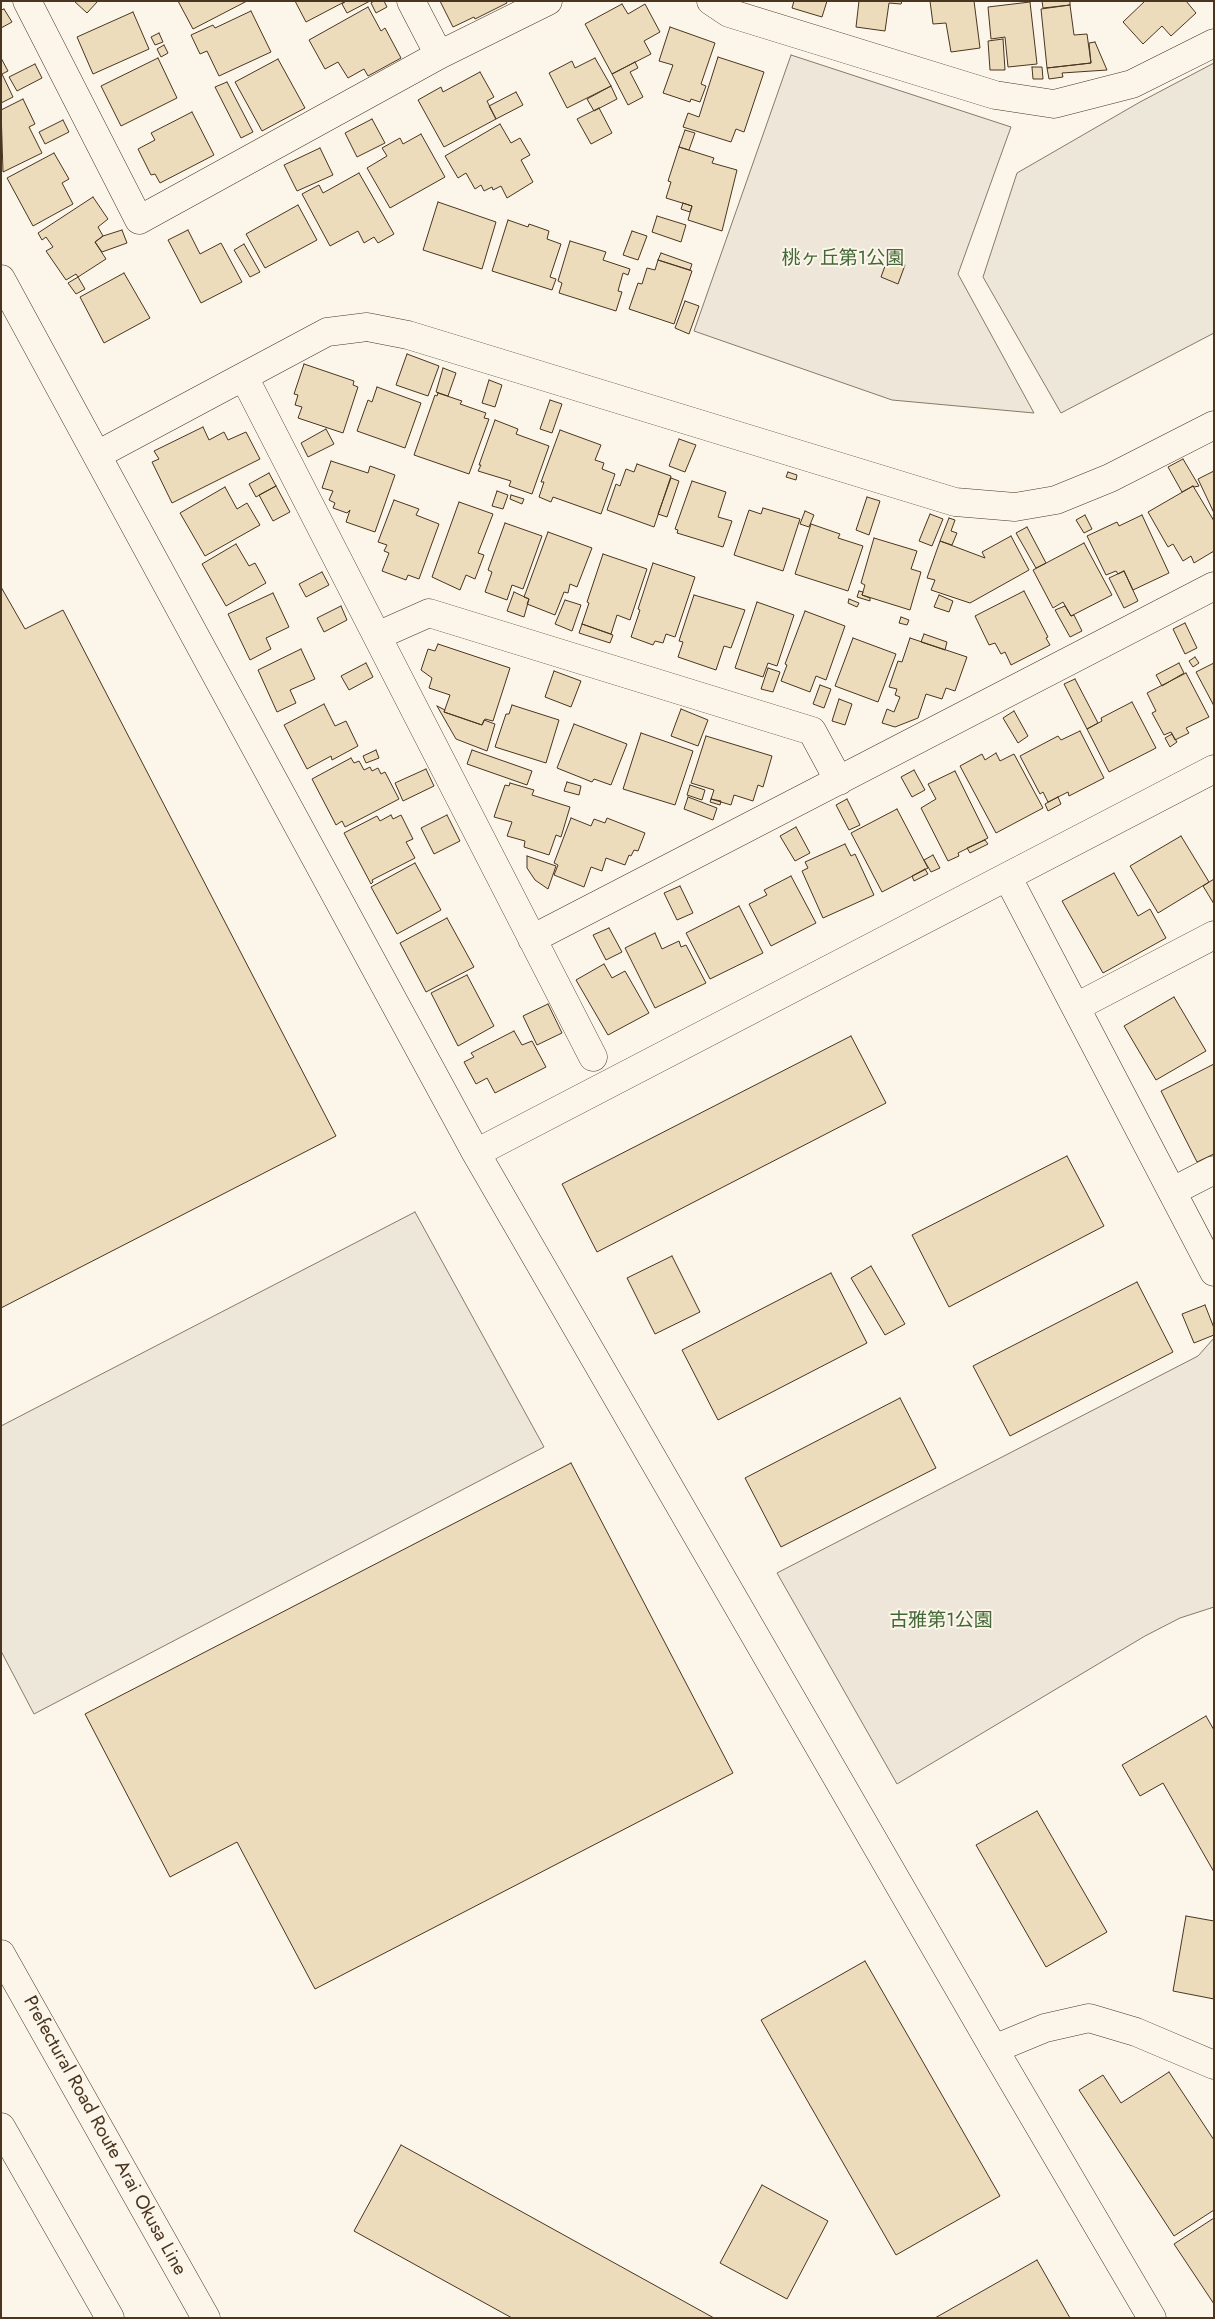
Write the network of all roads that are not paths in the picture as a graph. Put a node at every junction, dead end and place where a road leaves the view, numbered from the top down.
1 (27, 1) edge
2 (411, 1) edge
3 (548, 1) edge
4 (711, 1) edge
5 (1214, 43) edge
6 (439, 55) junction
7 (1, 279) edge
8 (244, 377) junction
9 (1214, 425) edge
10 (97, 455) junction
11 (1214, 586) edge
12 (377, 636) junction
13 (1214, 769) edge
14 (839, 781) junction
15 (1008, 878) junction
16 (1214, 935) edge
17 (532, 938) junction
18 (1076, 1007) junction
19 (594, 1057) dead end
20 (476, 1153) junction
21 (1214, 1170) edge
22 (1173, 1191) junction
23 (1214, 1272) edge
24 (1, 1954) edge
25 (994, 2049) junction
26 (1214, 2065) edge
27 (1, 2127) edge
28 (110, 2318) edge
29 (206, 2318) edge
30 (1152, 2318) edge

1 - 6 street
2 - 6 street
3 - 6 street
4 - 5 street
7 - 10 street
8 - 9 street
8 - 10 street
8 - 12 street
10 - 20 street
11 - 14 street
12 - 14 street
12 - 17 street
13 - 15 street
14 - 17 street
15 - 18 street
15 - 20 street
16 - 18 street
17 - 19 street
18 - 22 street
20 - 25 street
21 - 22 street
22 - 23 street
24 - 29 street, Prefectural Road Route Arai Okusa Line
25 - 26 street
25 - 30 street
27 - 28 street

